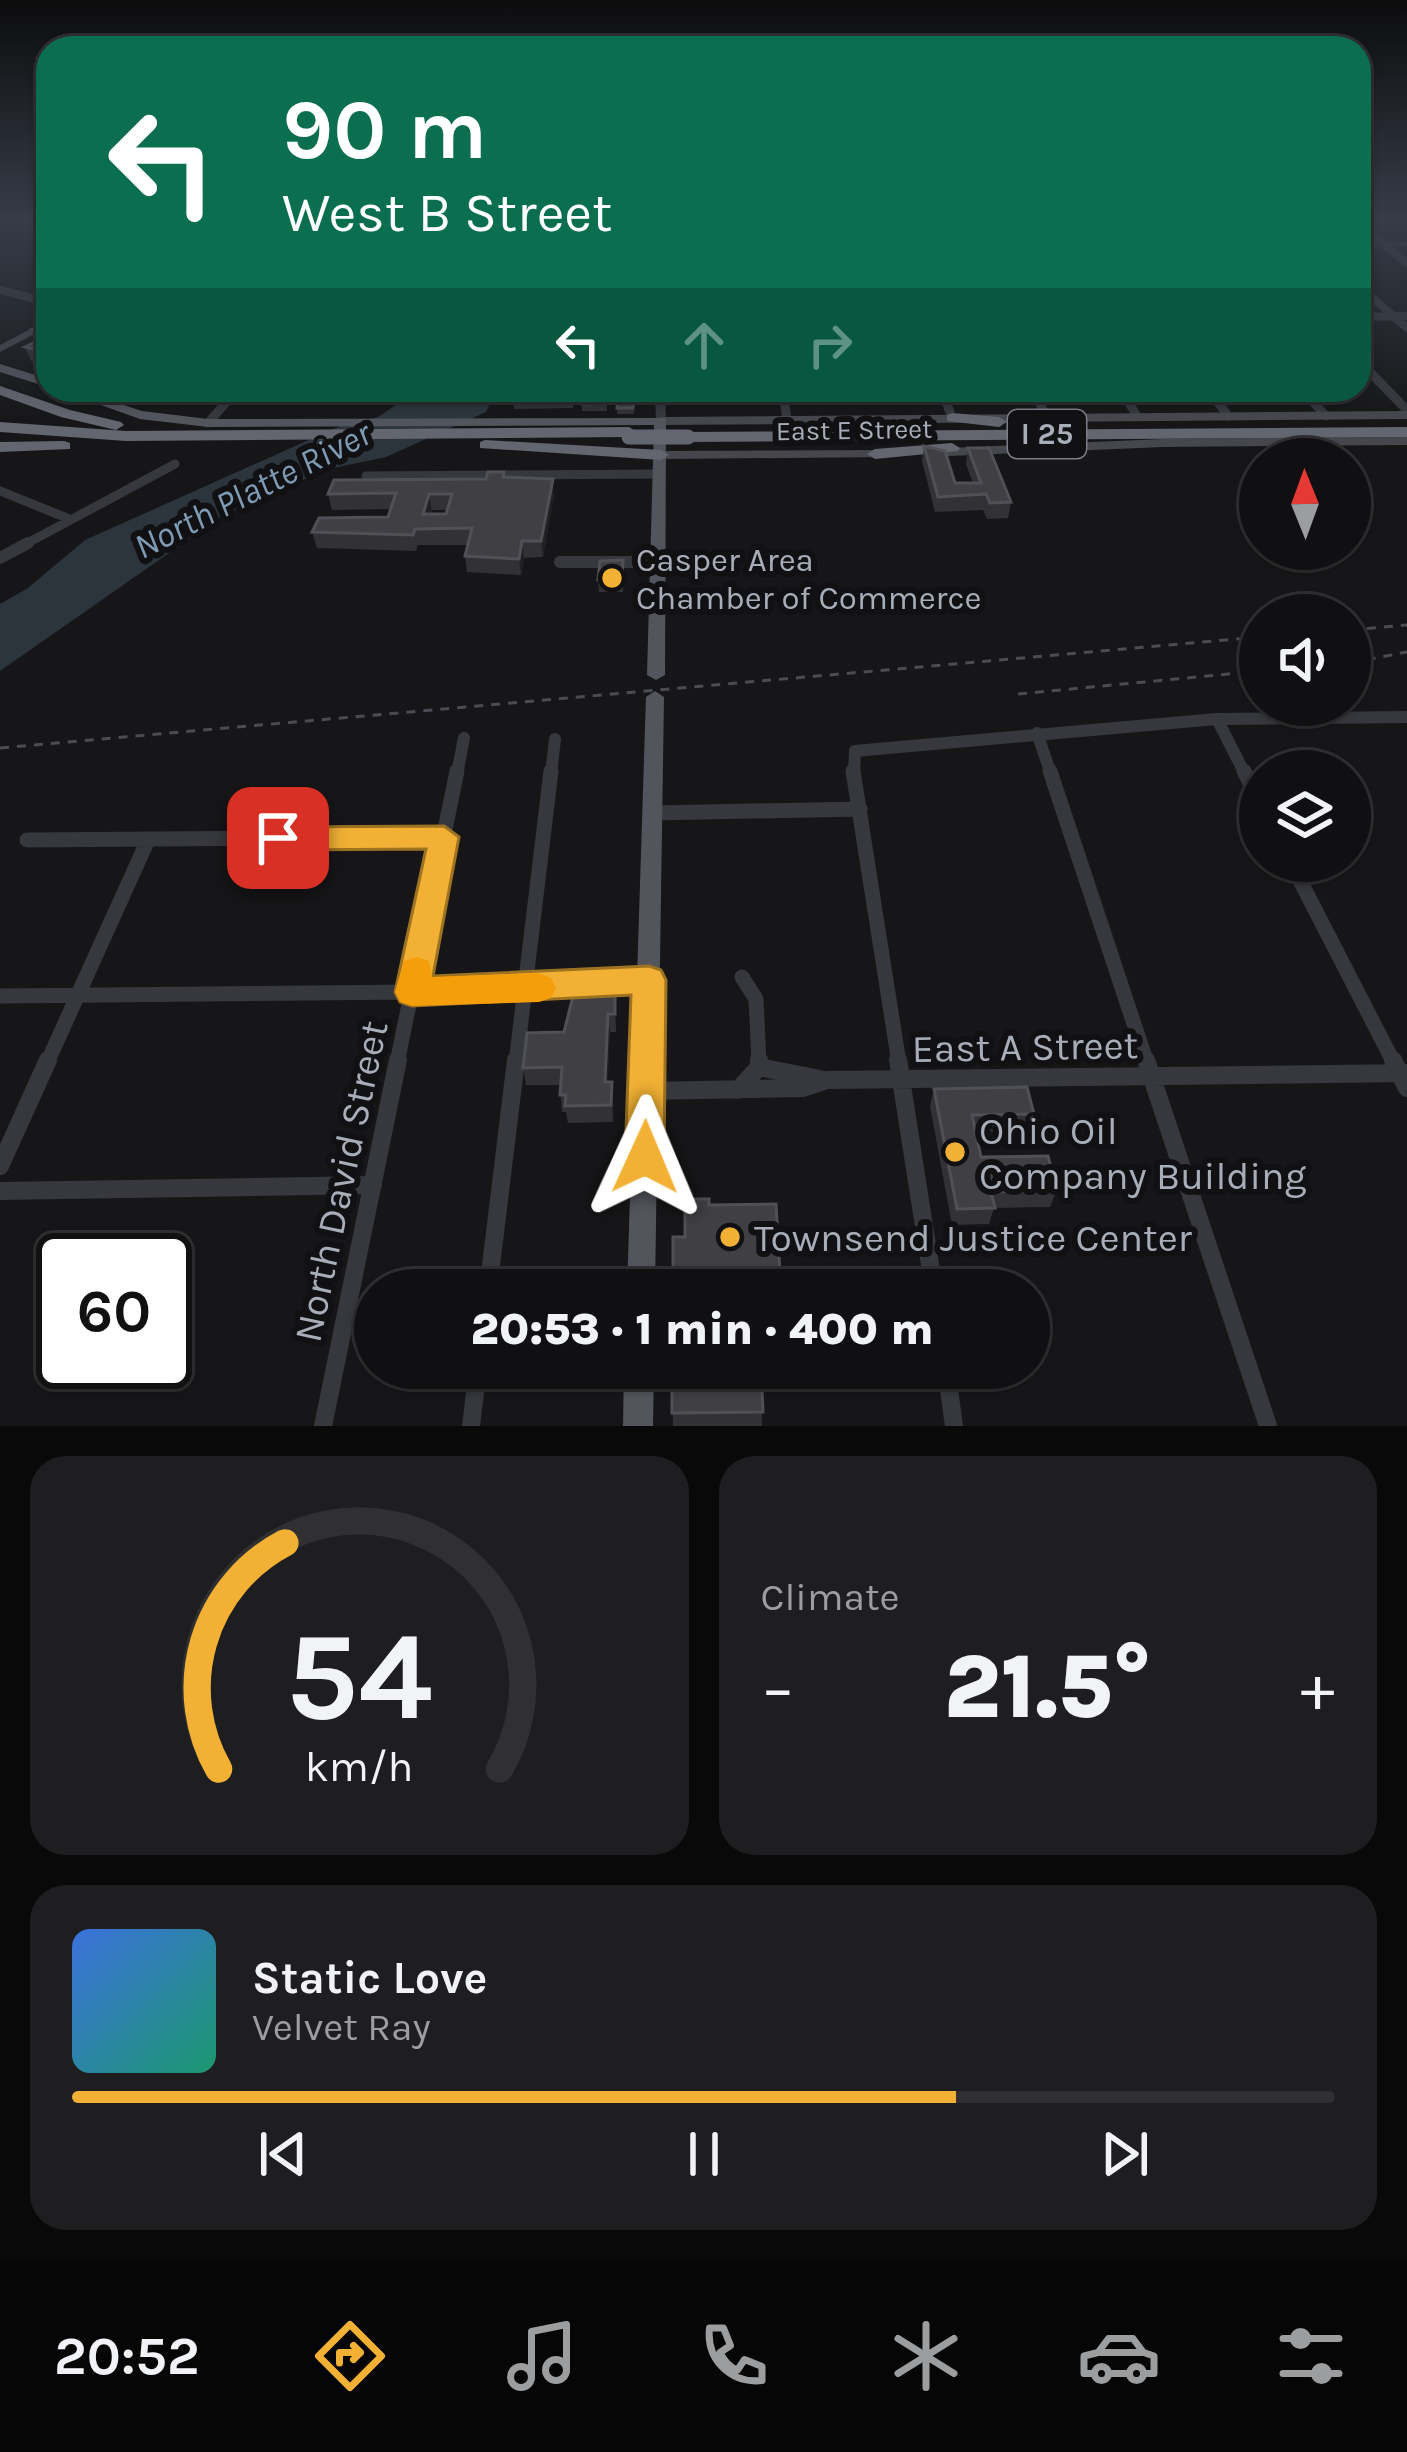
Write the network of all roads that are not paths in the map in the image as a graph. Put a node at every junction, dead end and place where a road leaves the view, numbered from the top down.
1 (0, 290) edge
2 (1371, 296) edge
3 (36, 299) edge
4 (1394, 316) junction
5 (1407, 316) edge
6 (1371, 317) edge
7 (1407, 328) edge
8 (36, 330) edge
9 (0, 349) edge
10 (0, 368) edge
11 (1371, 374) edge
12 (36, 379) edge
13 (0, 390) edge
14 (36, 401) edge
15 (38, 402) edge
16 (101, 402) edge
17 (226, 402) edge
18 (660, 402) edge
19 (785, 402) edge
20 (946, 402) edge
21 (1039, 402) edge
22 (1127, 402) edge
23 (1218, 402) edge
24 (1313, 402) edge
25 (1407, 412) edge
26 (1228, 416) junction
27 (1326, 416) junction
28 (952, 418) junction
29 (1047, 418) junction
30 (661, 421) junction
31 (787, 421) junction
32 (208, 423) junction
33 (1139, 426) junction
34 (0, 431) edge
35 (1407, 433) edge
36 (292, 437) junction
37 (451, 437) junction
38 (171, 443) junction
39 (0, 447) edge
40 (875, 454) junction
41 (661, 455) junction
42 (175, 464) dead end
43 (661, 474) junction
44 (366, 476) edge
45 (0, 491) edge
46 (67, 518) junction
47 (0, 558) edge
48 (560, 562) dead end
49 (661, 562) junction
50 (656, 675) dead end
51 (655, 697) dead end
52 (1217, 719) junction
53 (1405, 719) edge
54 (1037, 733) junction
55 (464, 738) dead end
56 (555, 739) dead end
57 (1239, 762) edge
58 (860, 809) junction
59 (653, 813) junction
60 (444, 837) junction
61 (148, 839) junction
62 (27, 840) dead end
63 (1301, 882) edge
64 (742, 977) dead end
65 (649, 980) junction
66 (523, 988) junction
67 (412, 992) junction
68 (0, 996) edge
69 (79, 996) junction
70 (759, 1067) junction
71 (1151, 1077) junction
72 (1404, 1078) edge
73 (827, 1080) junction
74 (903, 1081) junction
75 (737, 1090) junction
76 (646, 1091) junction
77 (0, 1166) edge
78 (373, 1185) junction
79 (0, 1191) edge
80 (490, 1269) edge
81 (642, 1269) edge
82 (931, 1269) edge
83 (475, 1389) edge
84 (639, 1389) edge
85 (949, 1389) edge
86 (323, 1426) edge
87 (471, 1426) edge
88 (638, 1426) edge
89 (954, 1426) edge
90 (1268, 1426) edge

1 - 3 street
2 - 4 street
4 - 5 street
4 - 6 street
4 - 7 street
8 - 9 main road
10 - 12 main road
11 - 25 street
13 - 14 highway
15 - 36 highway
16 - 32 main road
17 - 32 street
18 - 30 street
19 - 31 street
20 - 28 street
21 - 29 street
22 - 33 street
23 - 26 street
24 - 27 street
25 - 27 main road
26 - 27 main road
26 - 33 main road
28 - 29 main road
28 - 31 main road
28 - 33 highway
29 - 33 main road
30 - 31 main road
30 - 32 main road
30 - 41 main road
33 - 35 highway, I 25
33 - 37 highway, I 25, bridge
33 - 40 highway
34 - 36 highway, I 25
34 - 38 highway, I 25
35 - 40 main road, East E Street
36 - 37 highway, I 25
36 - 38 highway, I 25
37 - 41 highway
38 - 39 highway
40 - 41 main road, East E Street
41 - 43 main road
42 - 46 street
43 - 44 street
43 - 49 main road
45 - 46 street
46 - 47 street
48 - 49 street
49 - 50 main road
51 - 59 main road
52 - 53 street
52 - 54 street
52 - 57 street
54 - 58 street
54 - 71 street
55 - 60 street, North David Street
56 - 66 street
58 - 59 street
58 - 74 street
59 - 65 main road
60 - 61 street
60 - 67 street, North David Street
61 - 62 street
61 - 69 street
63 - 72 street
64 - 70 street
65 - 66 street
65 - 76 main road
66 - 67 street
66 - 80 street
67 - 69 street
67 - 78 street, North David Street
68 - 69 street
69 - 77 street
70 - 73 street
70 - 75 street
71 - 72 street, East A Street
71 - 74 street, East A Street
71 - 90 street
73 - 74 street, East A Street
73 - 75 street, East A Street
74 - 82 street
75 - 76 street, East A Street
76 - 81 main road
78 - 79 street
78 - 86 street, North David Street
83 - 87 street
84 - 88 main road
85 - 89 street

